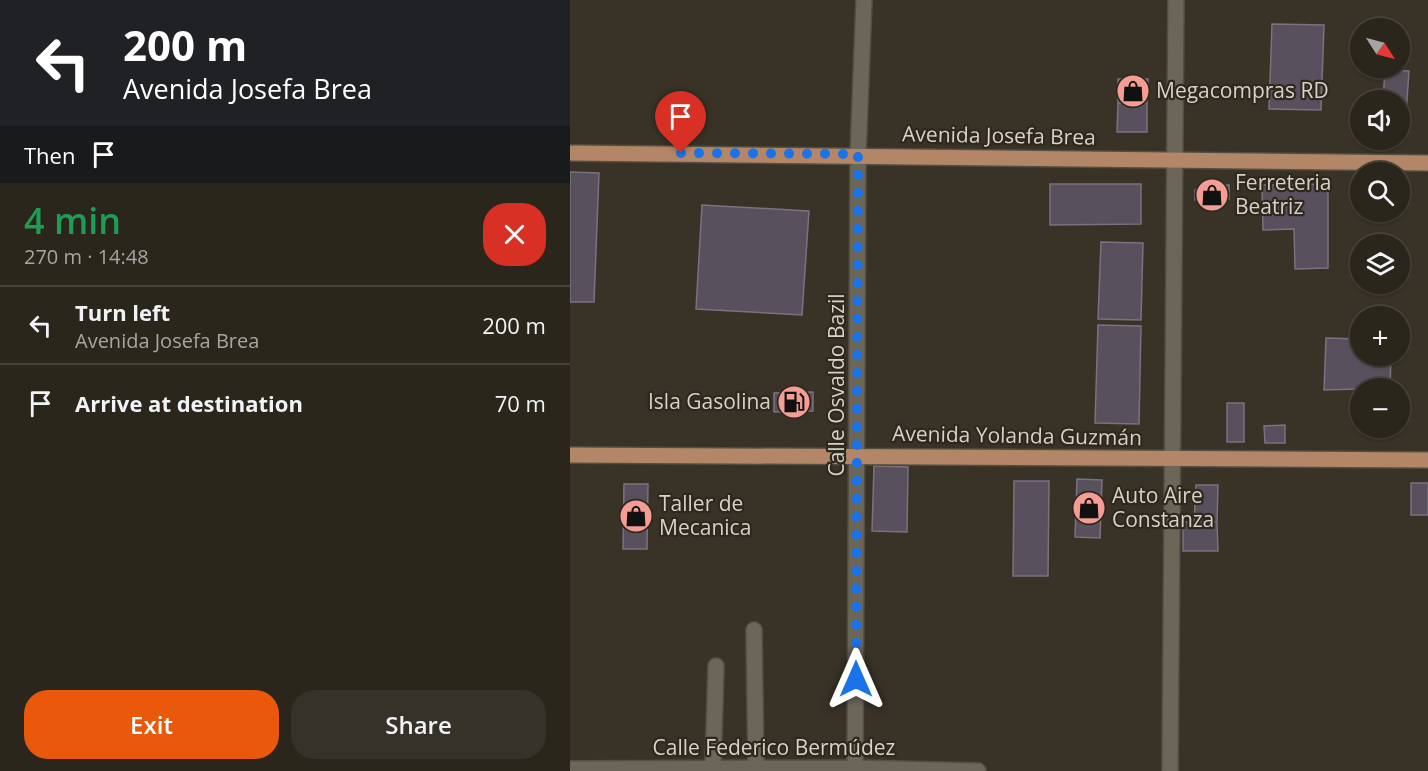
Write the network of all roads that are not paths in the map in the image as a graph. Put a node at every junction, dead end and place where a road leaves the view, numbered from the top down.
1 (864, 0) edge
2 (1176, 0) edge
3 (570, 153) edge
4 (858, 154) junction
5 (1175, 161) junction
6 (1428, 163) edge
7 (570, 455) edge
8 (858, 455) junction
9 (1173, 459) junction
10 (1428, 460) edge
11 (754, 630) dead end
12 (716, 666) dead end
13 (713, 768) junction
14 (756, 768) junction
15 (570, 769) edge
16 (647, 770) edge
17 (855, 770) edge
18 (978, 771) edge
19 (1170, 771) edge

1 - 4 street, Calle Osvaldo Bazil
2 - 5 street
3 - 4 main road, Avenida Josefa Brea
4 - 5 main road, Avenida Josefa Brea
4 - 8 street, Calle Osvaldo Bazil
5 - 6 main road, Avenida Josefa Brea
5 - 9 street
7 - 8 main road, Avenida Yolanda Guzmán
8 - 9 main road, Avenida Yolanda Guzmán
8 - 17 street, Calle Osvaldo Bazil
9 - 10 main road, Avenida Yolanda Guzmán
9 - 19 street
11 - 14 street
12 - 13 street
13 - 14 street, Calle Federico Bermúdez
13 - 16 street, Calle Federico Bermúdez
14 - 17 street, Calle Federico Bermúdez
15 - 16 street, Calle Federico Bermúdez
17 - 18 street, Calle Federico Bermúdez

